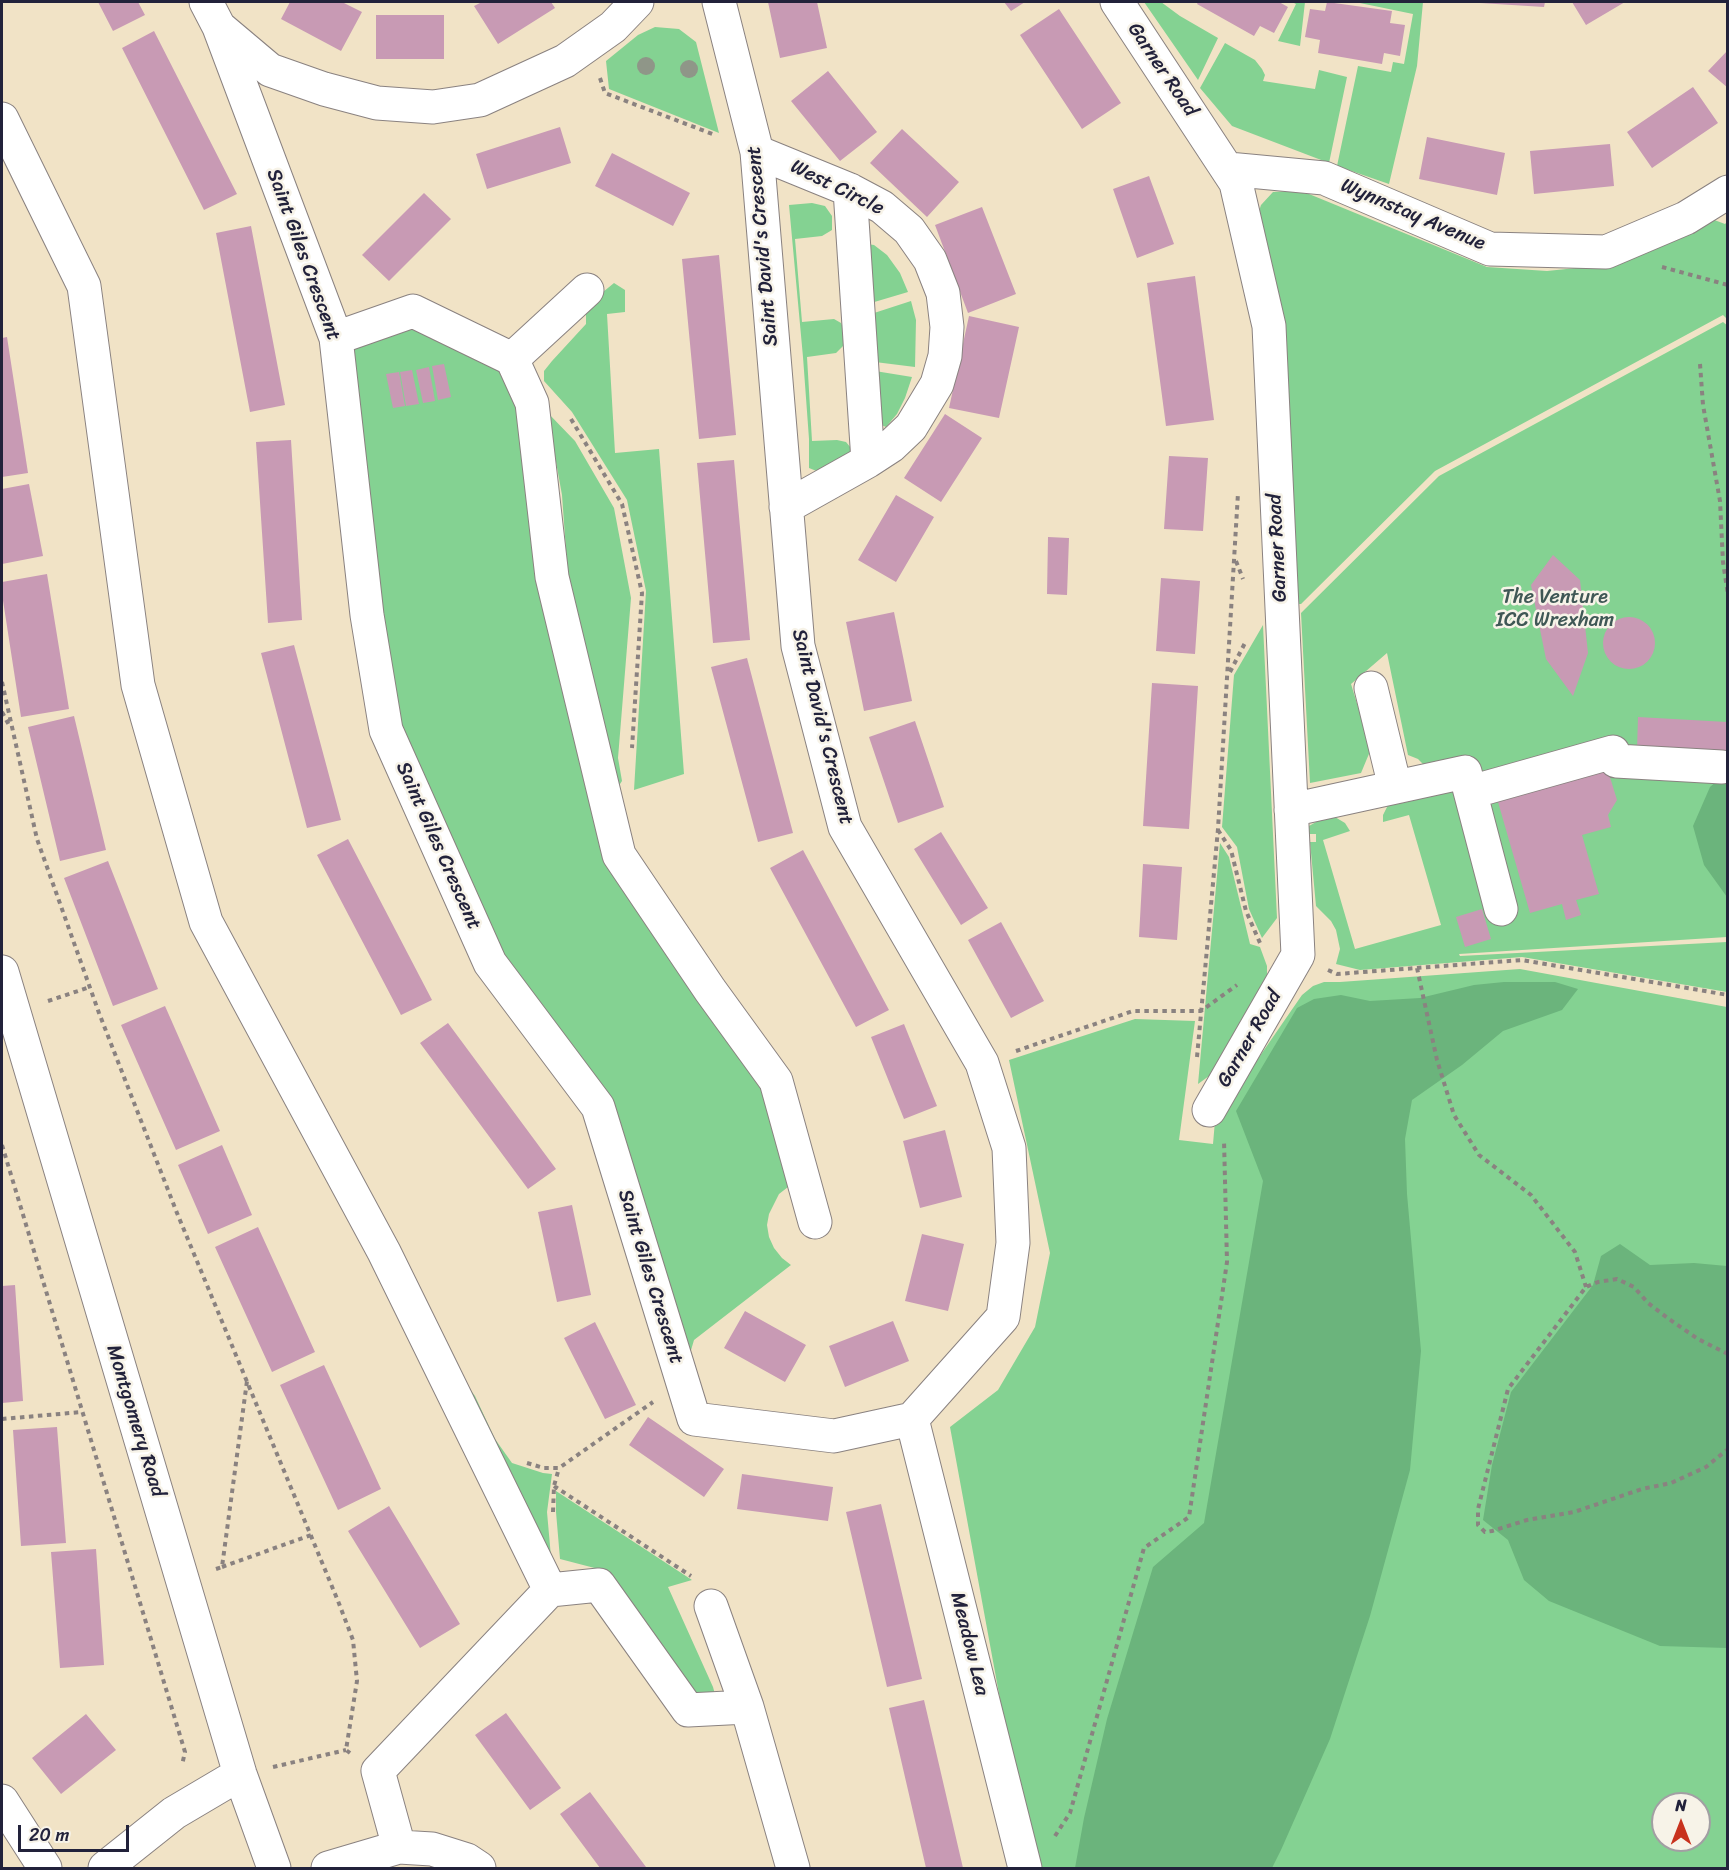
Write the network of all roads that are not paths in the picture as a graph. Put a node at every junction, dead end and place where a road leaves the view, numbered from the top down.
1 (637, 2) edge
2 (719, 2) edge
3 (1117, 2) edge
4 (213, 14) edge
5 (2, 119) edge
6 (757, 152) junction
7 (1228, 169) junction
8 (850, 190) junction
9 (1728, 192) edge
10 (587, 290) dead end
11 (336, 338) junction
12 (512, 359) junction
13 (868, 461) junction
14 (786, 507) junction
15 (1371, 688) dead end
16 (1722, 767) dead end
17 (1395, 787) junction
18 (1471, 792) junction
19 (1291, 810) junction
20 (1500, 909) dead end
21 (2, 972) edge
22 (1209, 1110) road end
23 (815, 1222) dead end
24 (912, 1419) junction
25 (550, 1590) junction
26 (711, 1606) road end
27 (747, 1707) junction
28 (240, 1774) junction
29 (2, 1801) edge
30 (399, 1847) junction
31 (45, 1869) edge
32 (105, 1869) edge
33 (274, 1869) edge
34 (328, 1869) edge
35 (479, 1869) edge
36 (793, 1869) edge
37 (1025, 1869) edge

1 - 4 street
2 - 6 street, Saint David's Crescent
3 - 7 street, Garner Road
4 - 11 street, Saint Giles Crescent
5 - 25 street
6 - 8 street, West Circle
6 - 14 street, Saint David's Crescent
7 - 9 street, Wynnstay Avenue
7 - 19 street, Garner Road
8 - 13 street
8 - 13 street, West Circle
10 - 12 street
11 - 12 street
11 - 24 street, Saint Giles Crescent
12 - 23 street
13 - 14 street, West Circle
14 - 24 street, Saint David's Crescent
15 - 17 street
16 - 18 street
17 - 18 street
17 - 19 street
18 - 20 street
19 - 22 street, Garner Road
21 - 28 street, Montgomery Road
24 - 37 street, Meadow Lea
25 - 27 street
25 - 30 street
26 - 27 street
27 - 36 street
28 - 32 street
28 - 33 street, Montgomery Road
29 - 31 street
30 - 34 street
30 - 35 street

